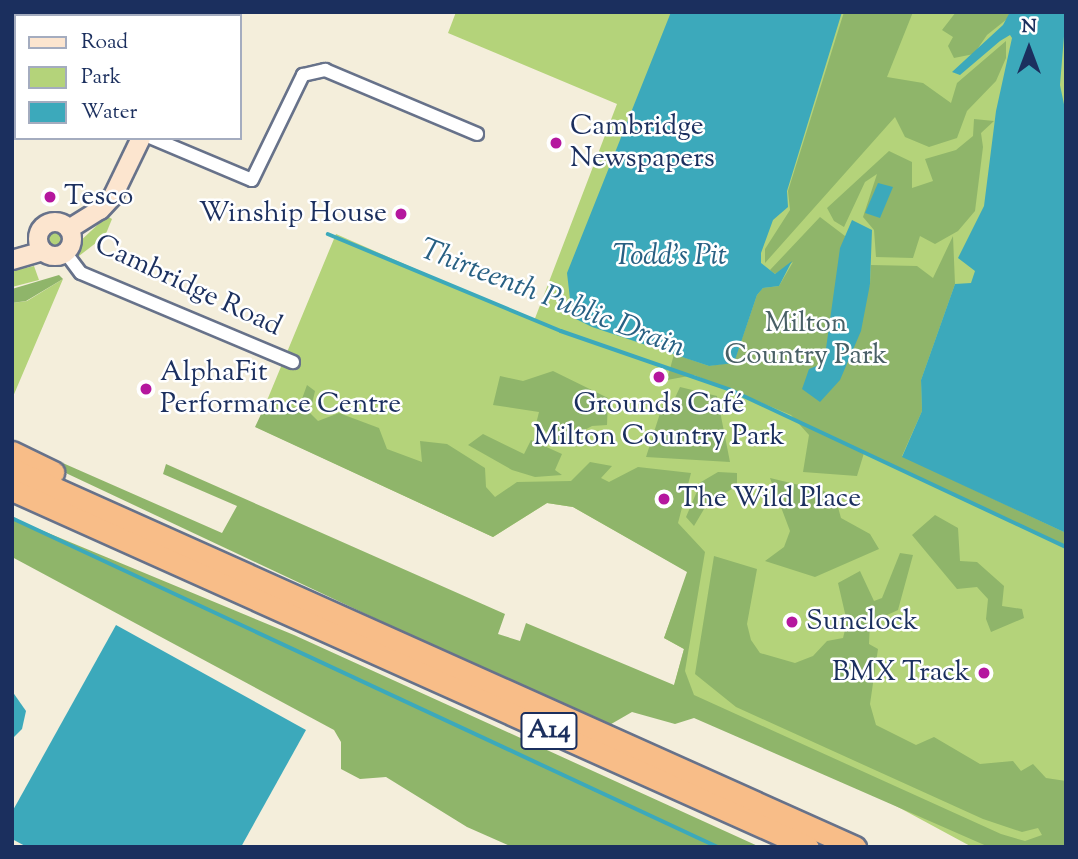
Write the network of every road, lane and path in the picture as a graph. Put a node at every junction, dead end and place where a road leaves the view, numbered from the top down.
1 (477, 134) dead end
2 (140, 140) edge
3 (157, 140) edge
4 (69, 229) junction
5 (43, 251) junction
6 (65, 253) junction
7 (12, 260) edge
8 (293, 362) dead end
9 (12, 452) edge
10 (12, 469) edge
11 (12, 490) edge
12 (12, 506) edge
13 (132, 544) junction
14 (195, 551) junction
15 (808, 847) edge
16 (855, 847) edge

1 - 3 street
2 - 4 street, Cambridge Road
4 - 5 street
4 - 6 street
5 - 6 street
5 - 7 street
6 - 8 street, Cambridge Road
9 - 14 highway, A14
10 - 14 highway, A14
11 - 13 highway, A14
12 - 13 highway, A14
13 - 15 highway, A14
14 - 16 highway, A14

